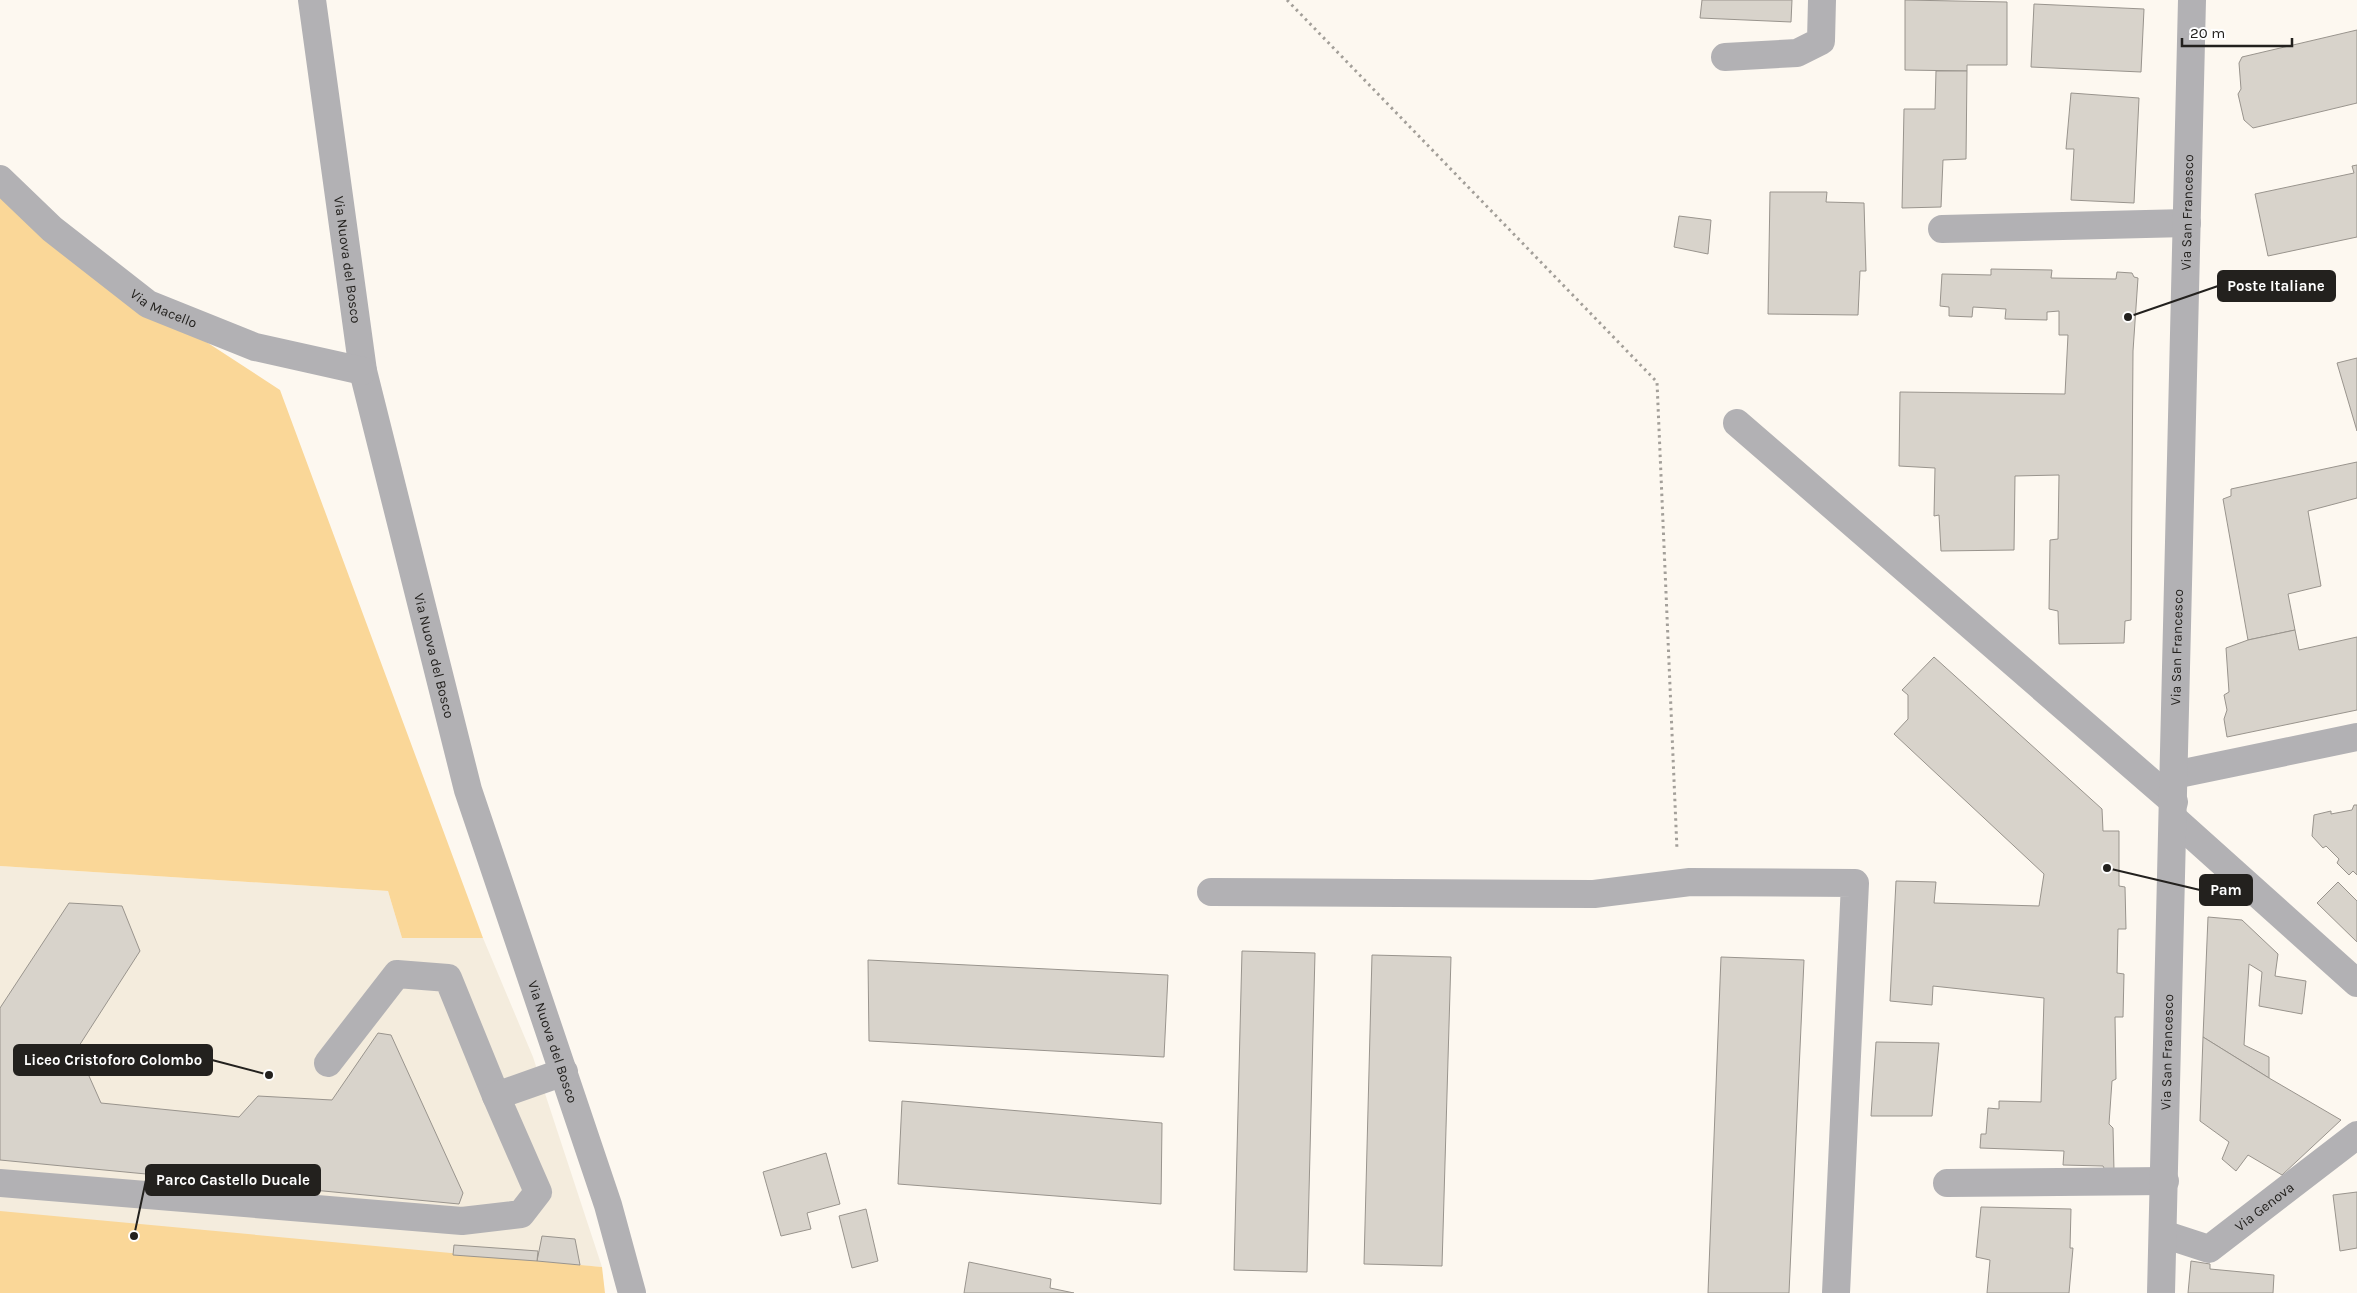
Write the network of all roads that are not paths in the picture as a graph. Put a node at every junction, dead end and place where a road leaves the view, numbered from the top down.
1 (312, 0) edge
2 (1822, 0) edge
3 (2192, 0) edge
4 (1725, 58) dead end
5 (0, 179) edge
6 (2187, 223) junction
7 (1942, 229) dead end
8 (363, 371) junction
9 (1737, 424) dead end
10 (2357, 737) edge
11 (2174, 775) junction
12 (2174, 810) junction
13 (1211, 892) dead end
14 (2357, 983) edge
15 (328, 1063) dead end
16 (564, 1072) junction
17 (496, 1096) junction
18 (2357, 1135) edge
19 (2165, 1181) junction
20 (0, 1183) edge
21 (1947, 1183) dead end
22 (2163, 1234) junction
23 (2158, 1290) edge
24 (632, 1293) edge
25 (1836, 1293) edge

1 - 8 street, Via Nuova del Bosco
2 - 4 street
3 - 6 street, Via San Francesco
5 - 8 street, Via Macello
6 - 7 street
6 - 11 street, Via San Francesco
8 - 16 street, Via Nuova del Bosco
9 - 12 street
10 - 11 street
11 - 12 street, Via San Francesco
12 - 14 street
12 - 19 street, Via San Francesco
13 - 25 street
15 - 17 street
16 - 17 street
16 - 24 street, Via Nuova del Bosco
17 - 20 street
18 - 22 street, Via Genova
19 - 21 street
19 - 22 street, Via San Francesco
22 - 23 street, Via San Francesco

